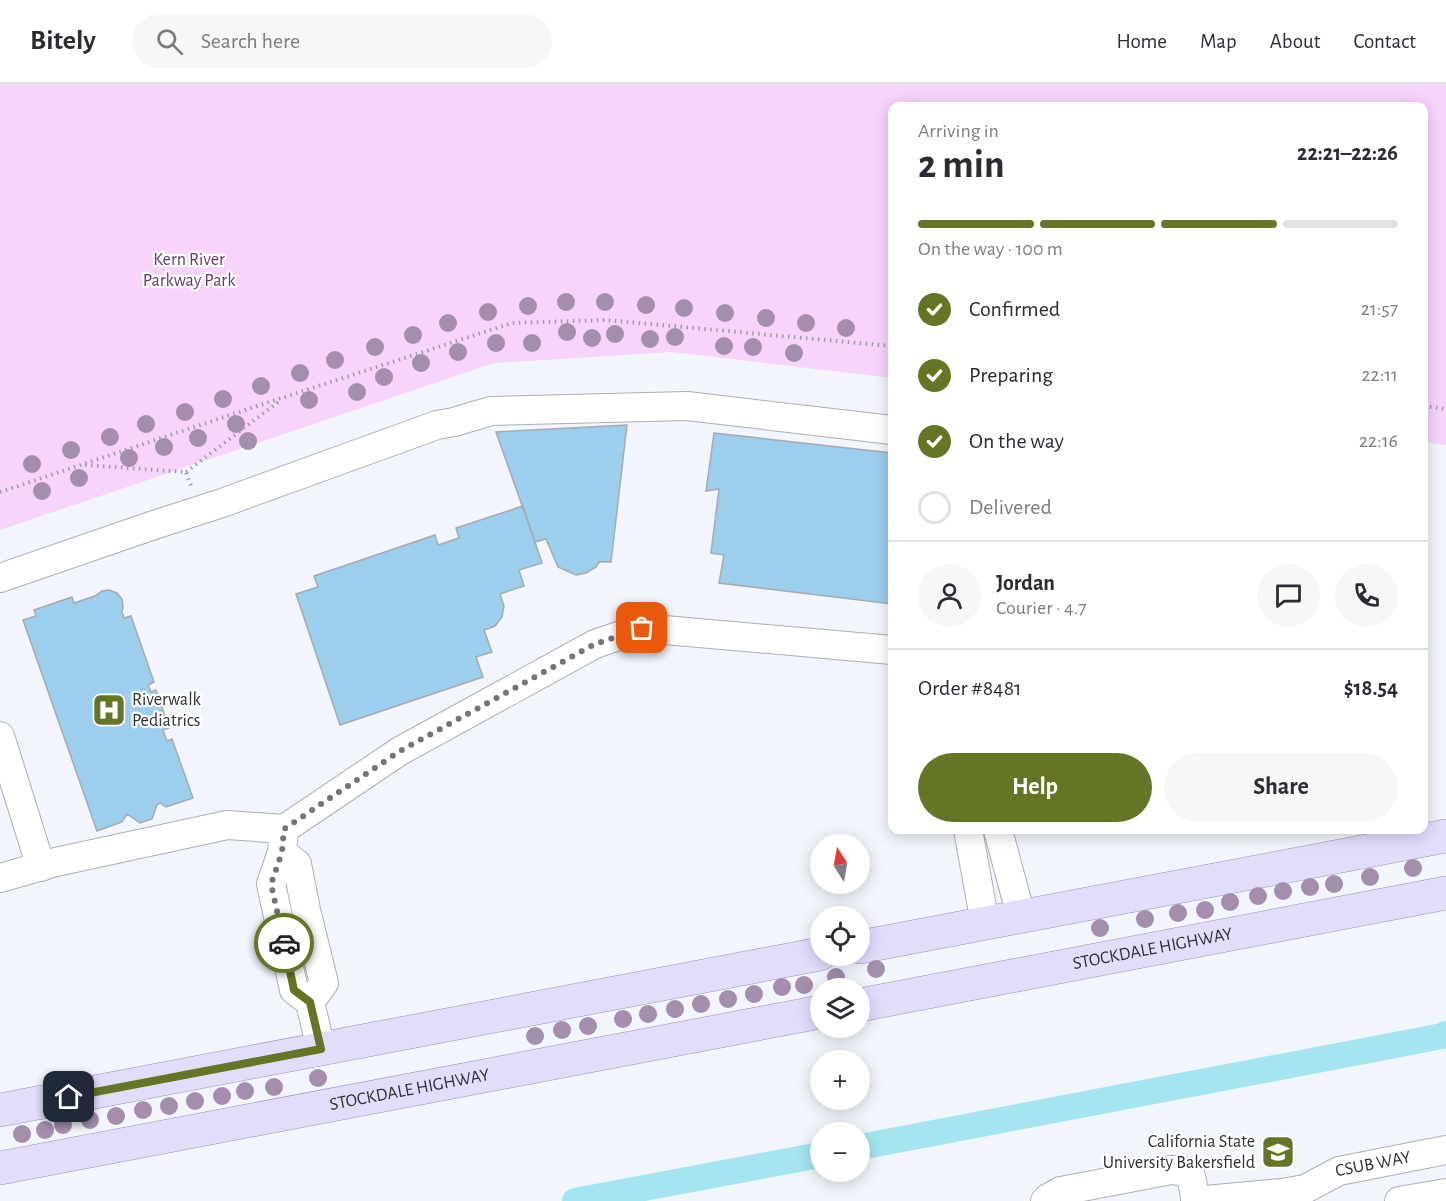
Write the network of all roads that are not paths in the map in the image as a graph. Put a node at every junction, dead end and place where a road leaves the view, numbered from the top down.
1 (888, 430) edge
2 (0, 578) edge
3 (888, 650) edge
4 (0, 736) edge
5 (969, 834) edge
6 (999, 834) edge
7 (1446, 836) edge
8 (283, 840) junction
9 (41, 867) junction
10 (0, 878) edge
11 (1446, 893) edge
12 (1020, 916) junction
13 (985, 923) junction
14 (870, 945) edge
15 (810, 956) edge
16 (870, 1003) edge
17 (810, 1014) edge
18 (321, 1049) junction
19 (0, 1110) edge
20 (1446, 1150) edge
21 (0, 1168) edge
22 (1446, 1193) edge
23 (1297, 1196) edge
24 (1045, 1201) edge
25 (1196, 1201) edge
26 (1399, 1201) edge

1 - 2 street
3 - 8 street
4 - 9 street
5 - 13 street
6 - 12 street
7 - 12 main road
8 - 9 street
8 - 18 street
9 - 10 street
11 - 16 main road, STOCKDALE HIGHWAY
12 - 13 main road
13 - 14 main road
15 - 18 main road
17 - 21 main road, STOCKDALE HIGHWAY
18 - 19 main road
20 - 23 street, CSUB WAY
22 - 26 street
23 - 25 street, CSUB WAY
24 - 25 street

